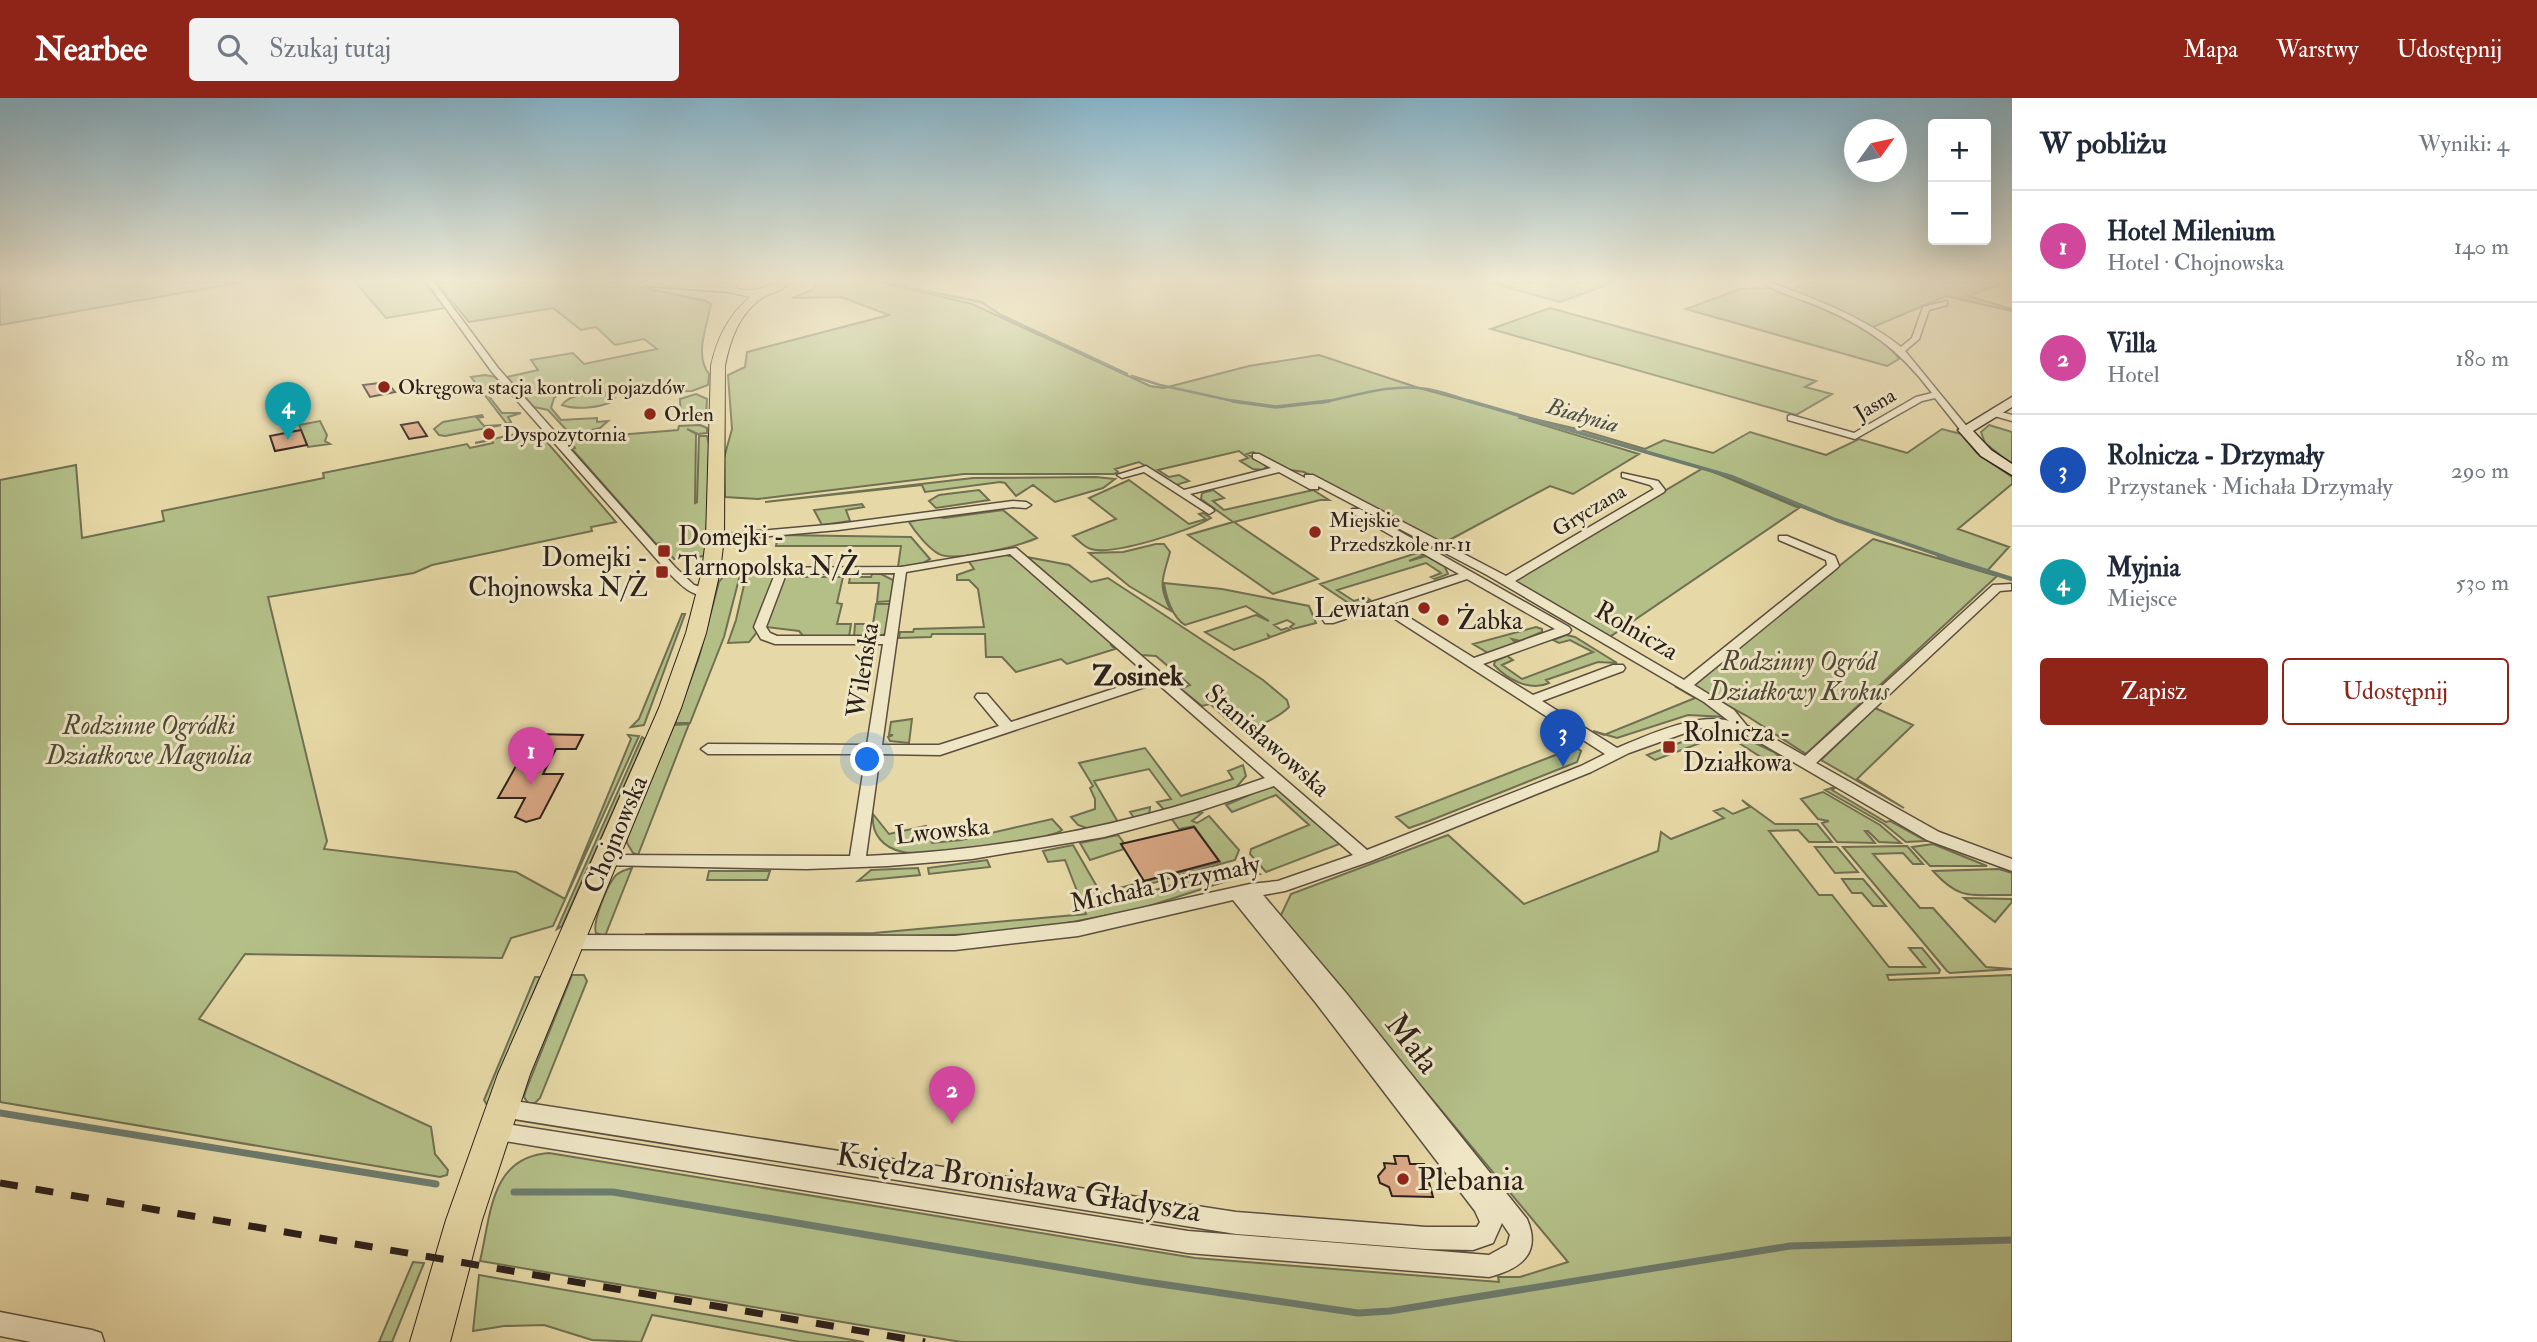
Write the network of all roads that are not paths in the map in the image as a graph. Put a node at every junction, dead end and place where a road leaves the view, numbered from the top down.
1 (473, 340) edge
2 (725, 340) edge
3 (1885, 340) edge
4 (1914, 340) edge
5 (1900, 351) junction
6 (1936, 395) junction
7 (2012, 401) edge
8 (1994, 413) junction
9 (1791, 418) dead end
10 (2012, 418) edge
11 (1965, 430) junction
12 (1256, 456) dead end
13 (1280, 469) junction
14 (2012, 471) edge
15 (1122, 475) dead end
16 (1626, 475) dead end
17 (1309, 477) dead end
18 (1182, 493) junction
19 (1026, 505) dead end
20 (1209, 511) dead end
21 (715, 538) junction
22 (1783, 538) dead end
23 (782, 570) junction
24 (901, 570) junction
25 (1475, 574) junction
26 (709, 582) junction
27 (1505, 582) junction
28 (2007, 587) dead end
29 (1381, 605) junction
30 (1329, 620) dead end
31 (892, 640) junction
32 (1474, 663) junction
33 (1618, 668) dead end
34 (1160, 677) junction
35 (1685, 686) junction
36 (982, 696) dead end
37 (1532, 701) junction
38 (1008, 728) junction
39 (1741, 728) junction
40 (874, 748) junction
41 (708, 749) dead end
42 (1616, 754) junction
43 (1807, 763) junction
44 (1275, 780) junction
45 (1365, 857) junction
46 (604, 861) junction
47 (857, 861) junction
48 (2012, 865) edge
49 (1244, 892) junction
50 (569, 942) junction
51 (497, 1120) junction
52 (1489, 1216) joint
53 (1523, 1236) joint
54 (0, 1324) edge
55 (92, 1342) edge
56 (430, 1342) edge

1 - 26 street
2 - 21 main road, Chojnowska
3 - 5 street
4 - 5 street
5 - 6 street
6 - 9 street, Jasna
6 - 11 street
7 - 8 street
8 - 10 street
8 - 11 street
11 - 14 street
12 - 13 street
13 - 18 street
13 - 25 street
15 - 18 street
16 - 27 street, Gryczana
17 - 25 street, Rolnicza
18 - 20 street
19 - 21 street
21 - 26 main road, Chojnowska
22 - 35 street
23 - 24 street
23 - 26 street
23 - 31 street
24 - 31 street, Wileńska
24 - 34 street, Stanisławowska
25 - 27 street, Rolnicza
25 - 29 street
25 - 32 street
26 - 46 main road, Chojnowska
27 - 35 street, Rolnicza
28 - 43 street
29 - 30 street
29 - 32 street
31 - 40 street, Wileńska
32 - 37 street
33 - 37 street
34 - 38 street
34 - 44 street, Stanisławowska
35 - 39 street, Rolnicza
36 - 38 street
37 - 42 street
38 - 40 street
39 - 42 street, Michała Drzymały
39 - 43 street, Rolnicza
40 - 41 street
40 - 47 street, Wileńska
42 - 45 street, Michała Drzymały
43 - 48 street, Rolnicza
44 - 45 street, Stanisławowska
44 - 47 street, Lwowska
45 - 49 street, Michała Drzymały
46 - 47 street, Lwowska
46 - 50 main road, Chojnowska
49 - 50 street, Michała Drzymały
49 - 52 street, Mała
49 - 53 street, Mała
50 - 51 main road, Chojnowska
51 - 52 street, Księdza Bronisława Gładysza
51 - 53 street, Księdza Bronisława Gładysza
51 - 56 main road, Chojnowska
54 - 55 street

